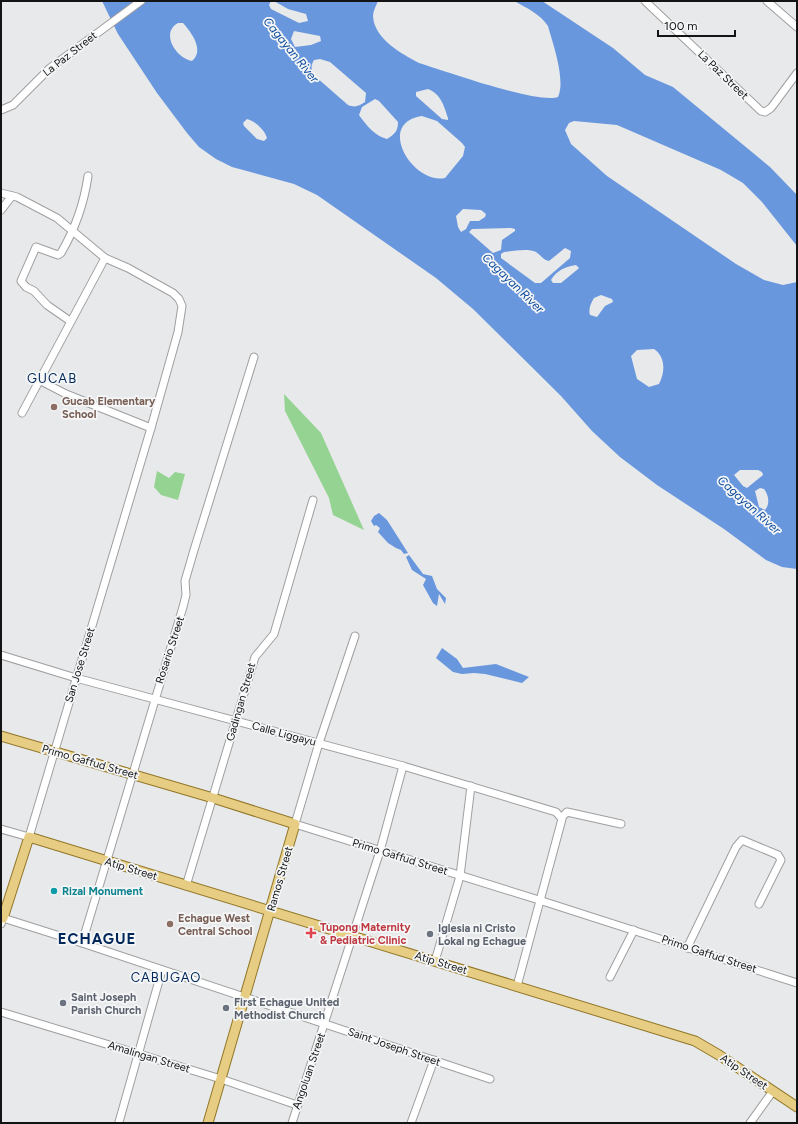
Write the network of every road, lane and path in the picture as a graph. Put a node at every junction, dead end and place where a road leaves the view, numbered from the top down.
1 (141, 1) edge
2 (645, 1) edge
3 (767, 1) edge
4 (797, 27) edge
5 (797, 73) edge
6 (1, 110) edge
7 (88, 176) dead end
8 (1, 193) edge
9 (12, 196) junction
10 (1, 210) edge
11 (73, 231) junction
12 (105, 258) junction
13 (70, 321) junction
14 (254, 356) dead end
15 (39, 380) junction
16 (22, 413) dead end
17 (151, 428) junction
18 (313, 500) dead end
19 (355, 636) dead end
20 (1, 655) edge
21 (76, 678) junction
22 (155, 698) junction
23 (236, 721) junction
24 (1, 736) edge
25 (319, 743) junction
26 (53, 752) junction
27 (403, 766) junction
28 (133, 774) junction
29 (470, 786) junction
30 (213, 798) junction
31 (562, 818) junction
32 (295, 824) junction
33 (621, 824) dead end
34 (1, 829) edge
35 (29, 837) junction
36 (380, 851) junction
37 (107, 862) junction
38 (460, 876) junction
39 (186, 886) junction
40 (539, 900) junction
41 (759, 904) dead end
42 (270, 912) junction
43 (2, 920) edge
44 (634, 930) junction
45 (354, 936) junction
46 (82, 943) junction
47 (688, 948) junction
48 (435, 961) junction
49 (162, 970) junction
50 (610, 977) dead end
51 (797, 983) edge
52 (517, 986) junction
53 (244, 997) junction
54 (1, 1012) edge
55 (326, 1024) junction
56 (138, 1054) junction
57 (434, 1060) junction
58 (221, 1079) junction
59 (490, 1079) dead end
60 (773, 1091) junction
61 (297, 1105) junction
62 (797, 1108) edge
63 (119, 1122) dead end
64 (208, 1123) edge
65 (292, 1123) edge
66 (411, 1123) edge
67 (750, 1123) edge

1 - 6 street, La Paz Street
2 - 5 street, La Paz Street
3 - 4 street
7 - 11 street
8 - 9 street, San Jose Street
9 - 10 street
9 - 11 street, San Jose Street
11 - 12 street, San Jose Street
11 - 13 street
12 - 13 street
12 - 17 street, San Jose Street
13 - 15 street
14 - 22 street, Rosario Street
15 - 16 street
15 - 17 street
17 - 21 street, San Jose Street
18 - 23 street, Gadingan Street
19 - 25 street, Ramos Street
20 - 21 street, Calle Liggayu
21 - 22 street, Calle Liggayu
21 - 26 street, San Jose Street
22 - 23 street, Calle Liggayu
22 - 28 street, Rosario Street
23 - 25 street, Calle Liggayu
23 - 30 street, Gadingan Street
24 - 26 main road, Primo Gaffud Street
25 - 27 street, Calle Liggayu
25 - 32 street, Ramos Street
26 - 28 main road, Primo Gaffud Street
26 - 35 street, San Jose Street
27 - 29 street, Calle Liggayu
27 - 36 street, Angoluan Street
28 - 30 main road, Primo Gaffud Street
28 - 37 street, Rosario Street
29 - 31 street, Calle Liggayu
29 - 38 street
30 - 32 main road, Primo Gaffud Street
30 - 39 street, Gadingan Street
31 - 33 street
31 - 40 street
32 - 36 street, Primo Gaffud Street
32 - 42 main road, Ramos Street
34 - 35 street, Atip Street
35 - 37 main road, Atip Street
35 - 43 main road, San Jose Street
36 - 38 street, Primo Gaffud Street
36 - 45 street, Angoluan Street
37 - 39 main road, Atip Street
37 - 46 street, Rosario Street
38 - 40 street, Primo Gaffud Street
38 - 48 street
39 - 42 main road, Atip Street
40 - 44 street, Primo Gaffud Street
40 - 52 street
41 - 47 street
42 - 45 main road, Atip Street
42 - 53 main road, Ramos Street
43 - 46 street, Saint Joseph Street
44 - 47 street, Primo Gaffud Street
44 - 50 street
45 - 48 main road, Atip Street
45 - 55 street, Angoluan Street
46 - 49 street, Saint Joseph Street
47 - 51 street, Primo Gaffud Street
48 - 52 main road, Atip Street
49 - 53 street, Saint Joseph Street
49 - 56 street
52 - 60 main road, Atip Street
53 - 55 street, Saint Joseph Street
53 - 58 main road, Ramos Street
54 - 56 street, Amalingan Street
55 - 57 street, Saint Joseph Street
55 - 61 street, Angoluan Street
56 - 58 street, Amalingan Street
56 - 63 street
57 - 59 street, Saint Joseph Street
57 - 66 street
58 - 61 street, Amalingan Street
58 - 64 main road, Ramos Street
60 - 62 main road, Atip Street
60 - 67 street
61 - 65 street, Angoluan Street

